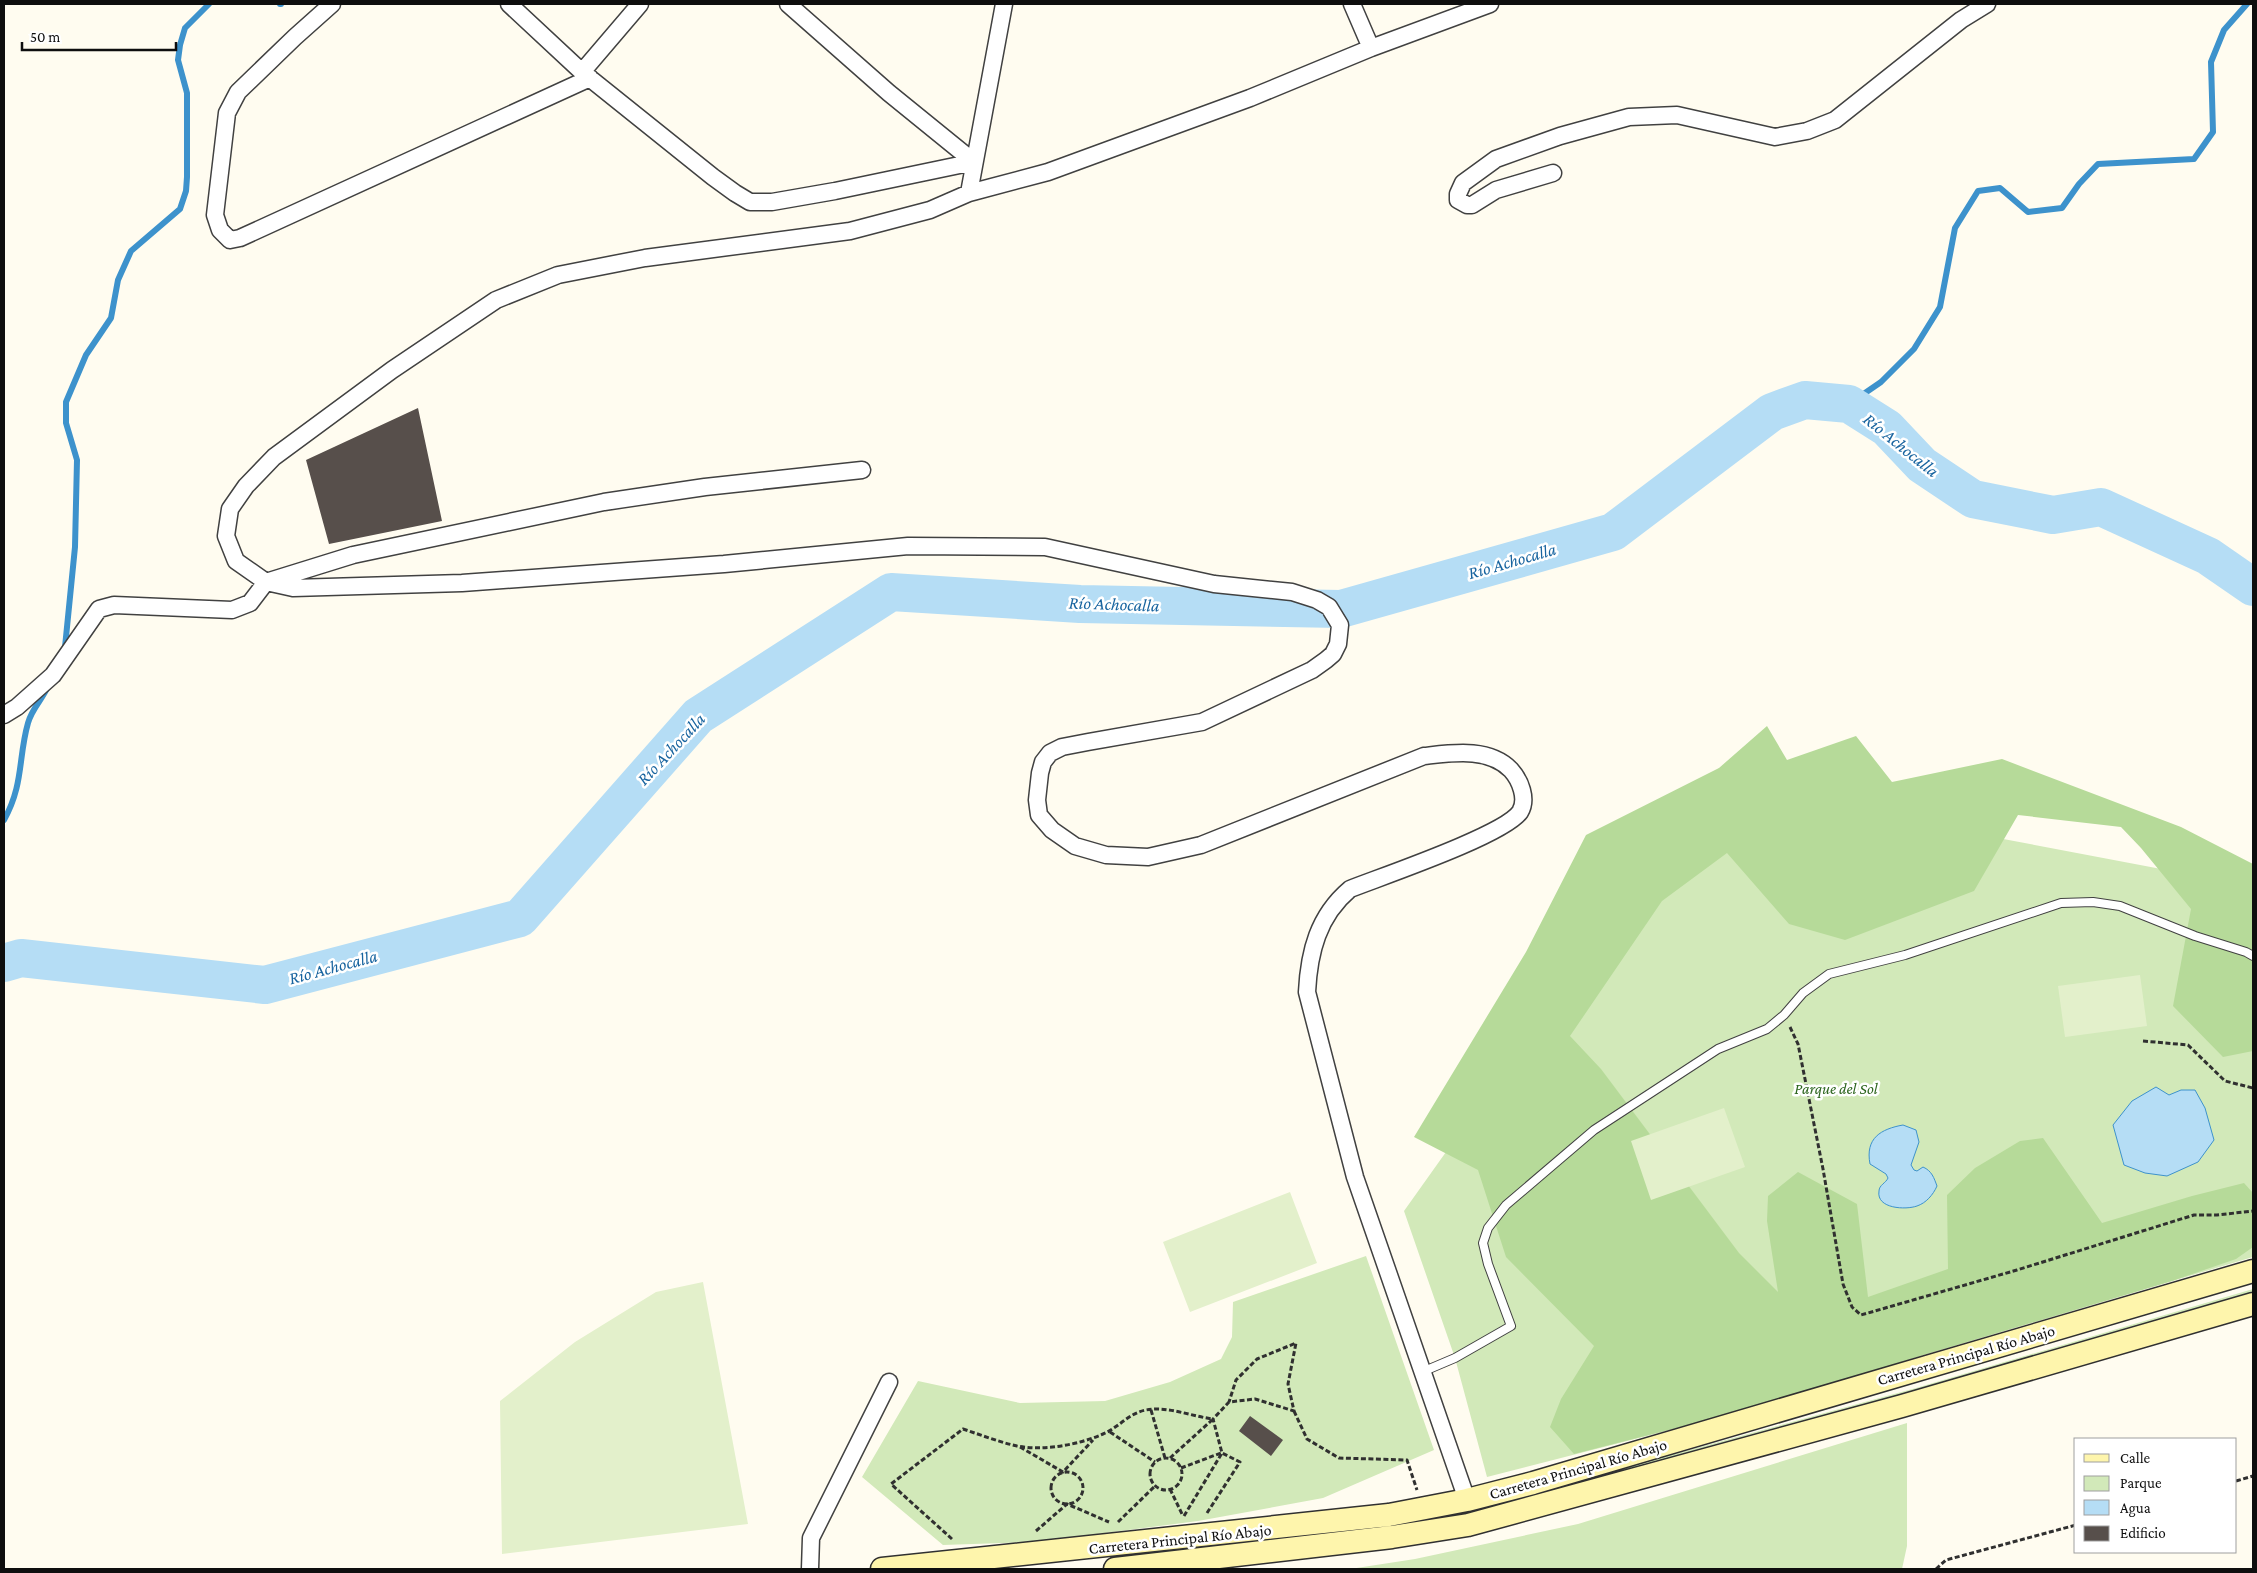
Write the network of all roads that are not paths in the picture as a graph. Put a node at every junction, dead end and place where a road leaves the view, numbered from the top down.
1 (332, 4) edge
2 (508, 4) edge
3 (640, 4) edge
4 (788, 4) edge
5 (1004, 4) edge
6 (1352, 4) edge
7 (1490, 4) edge
8 (1987, 4) edge
9 (1371, 48) junction
10 (586, 75) junction
11 (974, 162) junction
12 (1553, 173) dead end
13 (969, 193) junction
14 (862, 470) dead end
15 (266, 582) junction
16 (4, 715) edge
17 (2253, 956) edge
18 (2253, 1271) edge
19 (2253, 1304) edge
20 (1422, 1372) junction
21 (889, 1382) dead end
22 (1467, 1500) junction
23 (1468, 1524) junction
24 (810, 1569) edge
25 (882, 1569) edge
26 (1115, 1569) edge

1 - 10 street
2 - 10 street
3 - 10 street
4 - 11 street
5 - 11 street
6 - 9 street
7 - 9 street
8 - 12 street
9 - 13 street
10 - 11 street
11 - 13 street
13 - 15 street
14 - 15 street
15 - 16 street
15 - 20 street
17 - 20 lane
18 - 22 main road, Carretera Principal Río Abajo
19 - 23 main road, Carretera Principal Río Abajo
20 - 22 street
21 - 24 street
22 - 23 main road
22 - 25 main road, Carretera Principal Río Abajo
23 - 26 main road, Carretera Principal Río Abajo

